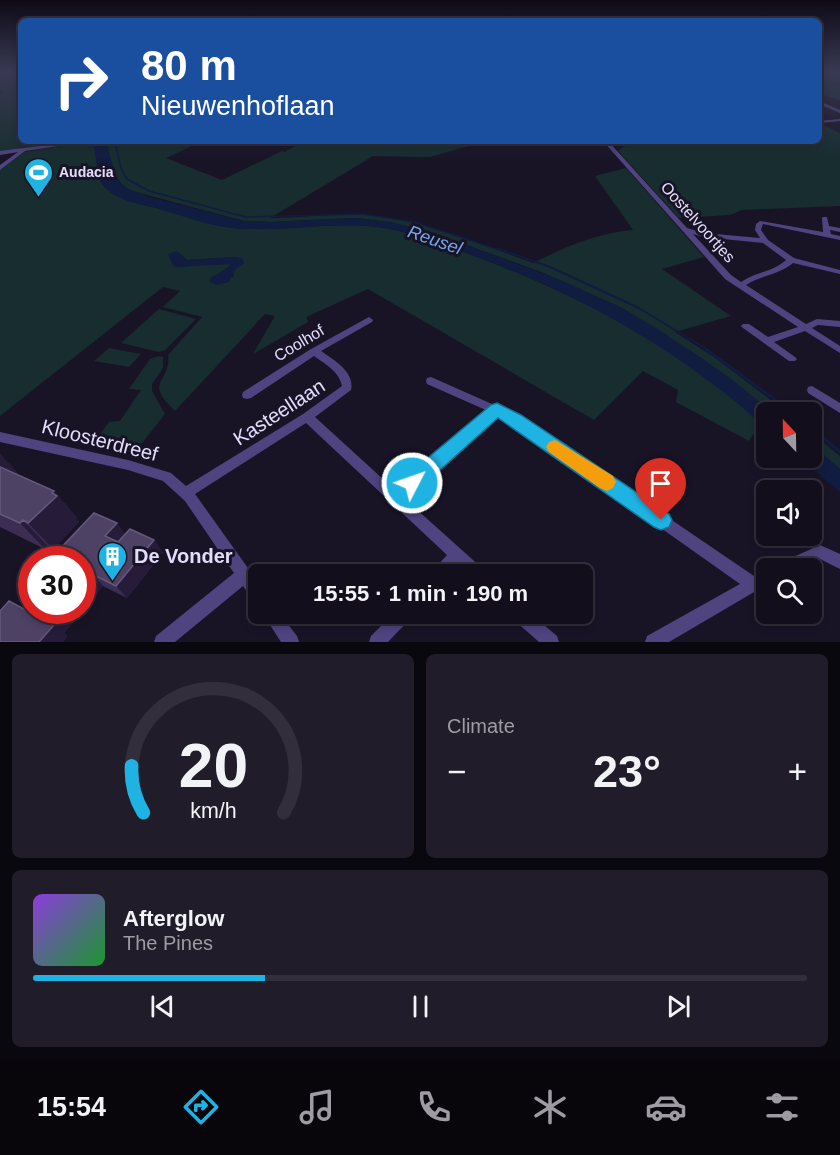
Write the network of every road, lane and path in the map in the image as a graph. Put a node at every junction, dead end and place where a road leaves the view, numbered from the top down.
1 (822, 103) edge
2 (840, 112) edge
3 (840, 120) edge
4 (822, 122) edge
5 (69, 144) edge
6 (608, 144) edge
7 (23, 151) junction
8 (0, 153) edge
9 (0, 168) edge
10 (825, 218) dead end
11 (683, 229) junction
12 (840, 230) edge
13 (826, 231) junction
14 (840, 238) edge
15 (765, 241) junction
16 (791, 261) junction
17 (840, 272) edge
18 (740, 285) junction
19 (369, 320) dead end
20 (840, 324) edge
21 (746, 326) dead end
22 (804, 327) junction
23 (766, 341) junction
24 (840, 350) edge
25 (314, 351) junction
26 (792, 359) dead end
27 (431, 381) dead end
28 (812, 390) dead end
29 (247, 395) dead end
30 (840, 409) edge
31 (497, 410) junction
32 (307, 417) junction
33 (0, 437) edge
34 (186, 493) junction
35 (395, 498) junction
36 (457, 555) junction
37 (807, 558) edge
38 (840, 562) edge
39 (448, 564) edge
40 (467, 564) edge
41 (244, 575) junction
42 (756, 577) edge
43 (248, 581) edge
44 (756, 582) edge
45 (278, 624) edge
46 (394, 624) edge
47 (531, 624) edge
48 (162, 642) edge
49 (291, 642) edge
50 (377, 642) edge
51 (551, 642) edge
52 (653, 642) edge

1 - 2 street
3 - 4 street
5 - 7 street
6 - 11 street, Oostelvoortjes
7 - 8 street
7 - 9 street
10 - 13 street
11 - 15 street
11 - 18 street, Oostelvoortjes
12 - 13 street
13 - 14 street
13 - 15 street
15 - 16 street
16 - 17 street
16 - 18 street
18 - 22 street, Oostelvoortjes
19 - 25 street, Coolhof
20 - 22 street
21 - 23 street
22 - 23 street
22 - 24 street, Oostelvoortjes
23 - 26 street
25 - 29 street, Coolhof
25 - 32 street, Kasteellaan
27 - 31 street
28 - 30 street
31 - 35 street
31 - 42 street
32 - 34 street, Kasteellaan
32 - 35 street
33 - 34 street, Kloosterdreef
34 - 41 street, Kloosterdreef
35 - 36 street
36 - 39 street
36 - 40 street
37 - 38 street
41 - 43 street, Kloosterdreef
41 - 48 street
44 - 52 street
45 - 49 street
46 - 50 street
47 - 51 street

